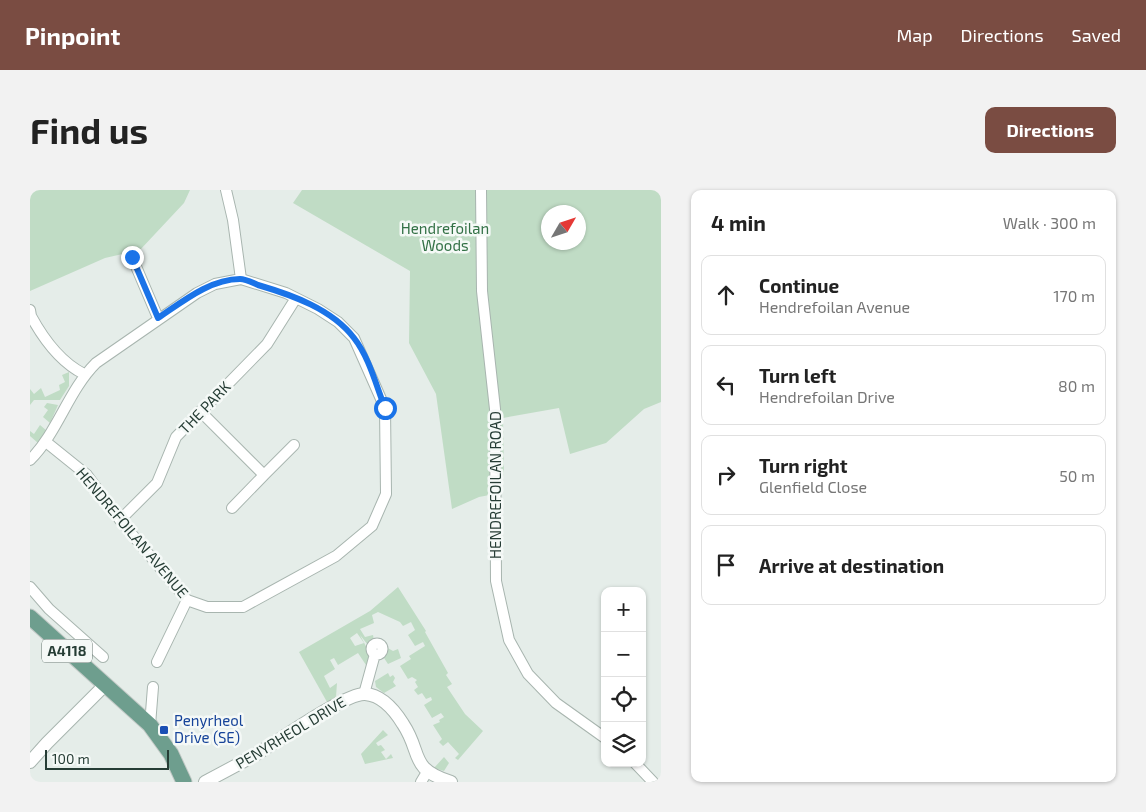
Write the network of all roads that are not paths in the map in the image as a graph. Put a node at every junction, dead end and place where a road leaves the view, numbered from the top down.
1 (226, 190) edge
2 (481, 190) edge
3 (132, 257) dead end
4 (241, 279) junction
5 (296, 298) junction
6 (30, 310) edge
7 (158, 318) junction
8 (84, 374) junction
9 (200, 411) junction
10 (46, 442) junction
11 (294, 445) dead end
12 (30, 460) edge
13 (264, 476) junction
14 (232, 508) dead end
15 (120, 520) junction
16 (30, 587) edge
17 (188, 600) junction
18 (30, 616) edge
19 (375, 654) dead end
20 (103, 657) dead end
21 (157, 662) dead end
22 (105, 685) junction
23 (152, 687) dead end
24 (364, 694) junction
25 (150, 725) junction
26 (601, 735) edge
27 (30, 762) edge
28 (639, 767) edge
29 (424, 777) edge
30 (184, 782) edge
31 (205, 782) edge
32 (451, 782) edge
33 (653, 782) edge

1 - 4 street
2 - 26 street, HENDREFOILAN ROAD
3 - 7 street
4 - 5 street, HENDREFOILAN AVENUE
4 - 7 street
5 - 9 street, THE PARK
5 - 17 street, HENDREFOILAN AVENUE
6 - 8 street
7 - 8 street
8 - 10 street
9 - 13 street
9 - 15 street, THE PARK
10 - 12 street
10 - 15 street, HENDREFOILAN AVENUE
11 - 13 street
13 - 14 street
15 - 17 street, HENDREFOILAN AVENUE
16 - 20 street
17 - 21 street
18 - 22 main road, A4118
19 - 24 street
22 - 25 main road, A4118
22 - 27 street
23 - 25 street
24 - 29 street, PENYRHEOL DRIVE
24 - 31 street, PENYRHEOL DRIVE
25 - 30 main road, A4118
28 - 33 street
29 - 32 street

